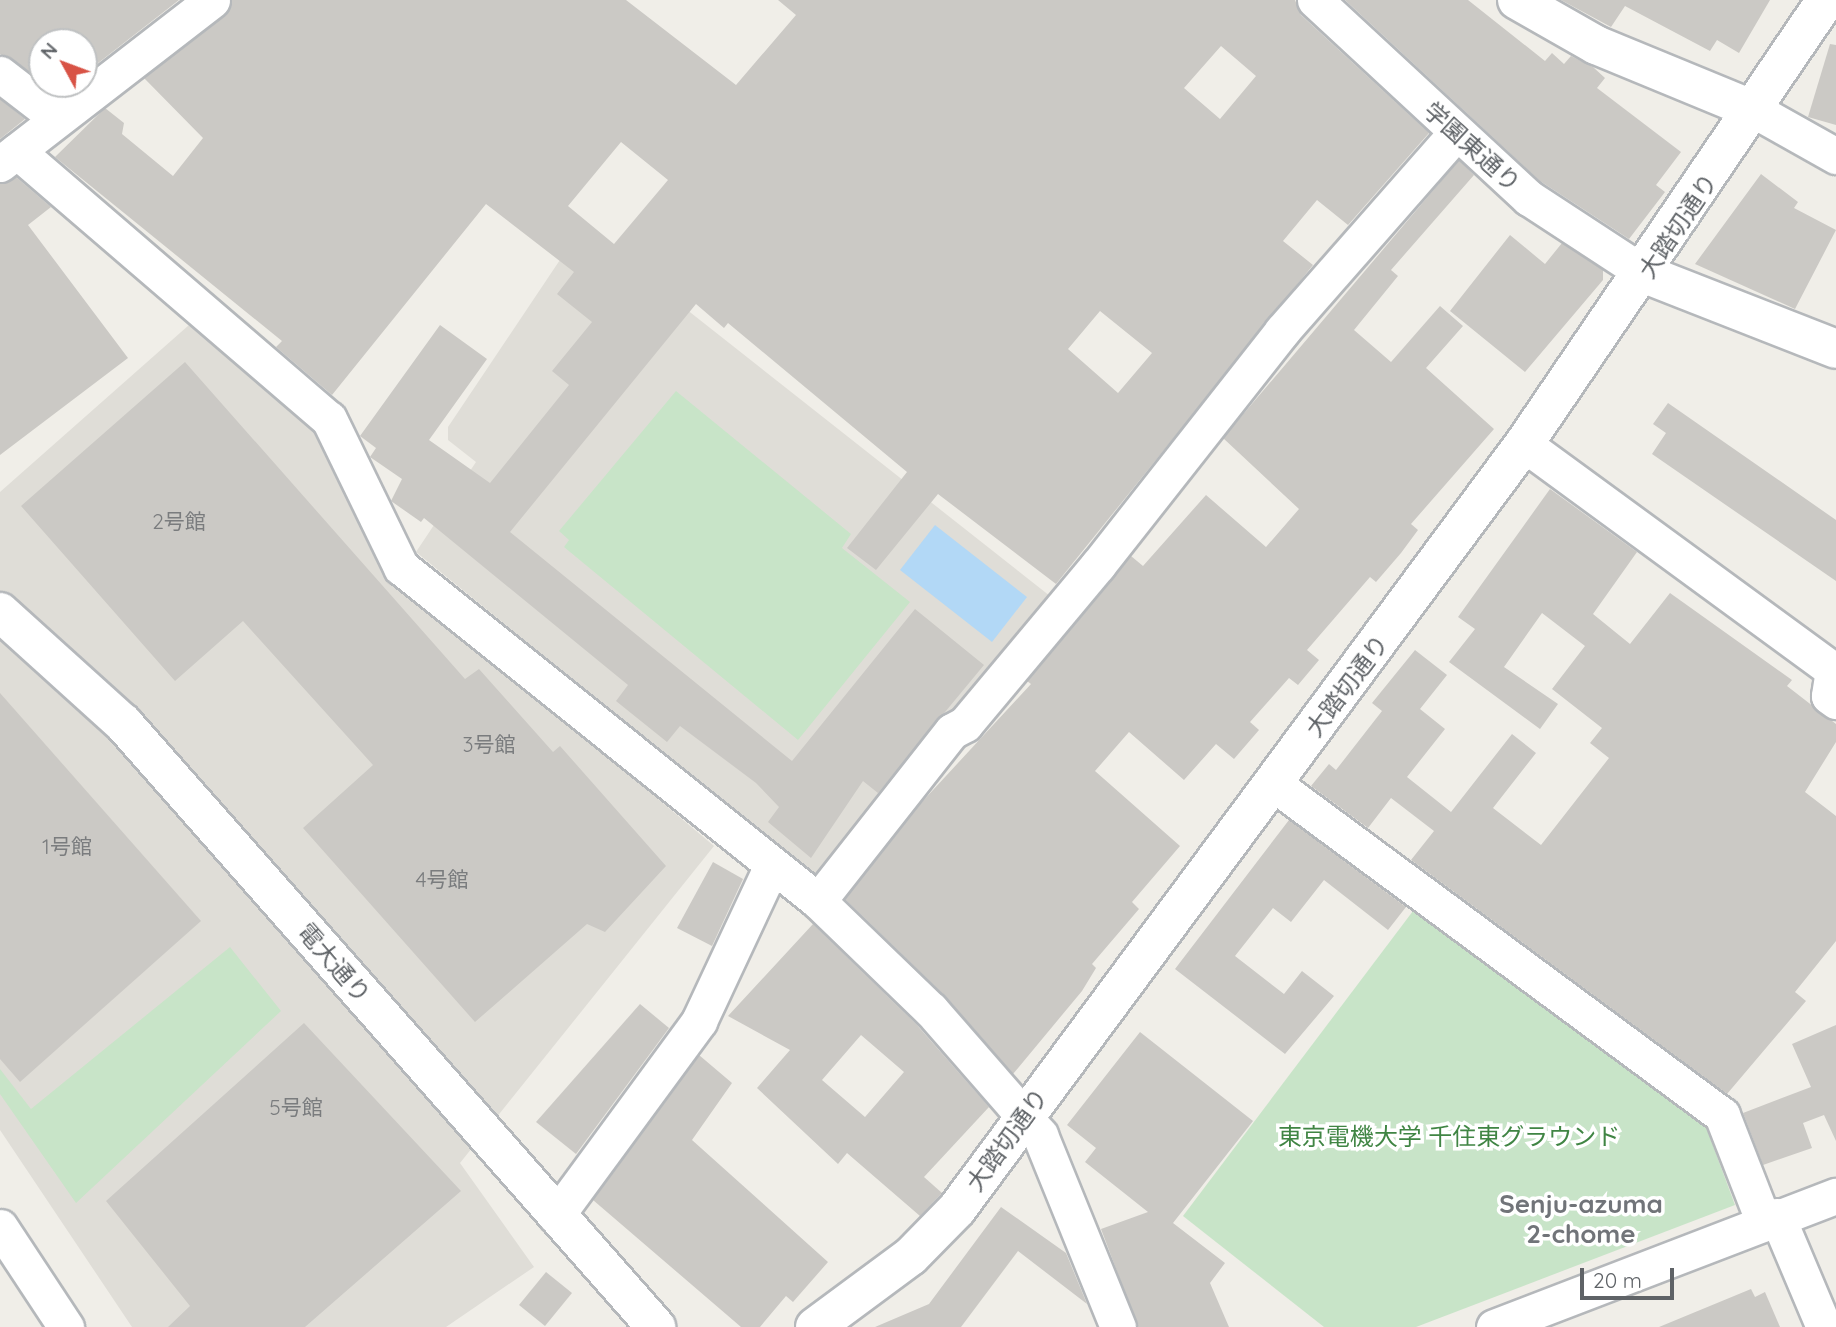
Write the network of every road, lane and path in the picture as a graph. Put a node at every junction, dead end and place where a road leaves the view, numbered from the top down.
1 (212, 0) edge
2 (1315, 0) edge
3 (1517, 0) edge
4 (1828, 0) edge
5 (1836, 2) edge
6 (0, 74) edge
7 (1756, 111) junction
8 (57, 118) junction
9 (1456, 133) junction
10 (1836, 156) edge
11 (9, 157) edge
12 (1644, 274) junction
13 (1836, 349) edge
14 (1524, 444) junction
15 (0, 612) edge
16 (1836, 701) edge
17 (1274, 784) junction
18 (772, 865) junction
19 (818, 901) junction
20 (1027, 1114) junction
21 (1836, 1196) edge
22 (556, 1216) junction
23 (1771, 1219) junction
24 (0, 1227) edge
25 (66, 1327) edge
26 (656, 1327) edge
27 (815, 1327) edge
28 (1118, 1327) edge
29 (1494, 1327) edge
30 (1824, 1327) edge

1 - 8 street
2 - 9 street, 学園東通り
3 - 7 street
4 - 5 street
4 - 7 street, 大踏切通り
6 - 8 street
7 - 10 street
7 - 12 street, 大踏切通り
8 - 11 street
9 - 12 street, 学園東通り
9 - 19 street
11 - 18 street
12 - 13 street
12 - 14 street, 大踏切通り
14 - 16 street
14 - 17 street, 大踏切通り
15 - 22 street, 電大通り
17 - 20 street, 大踏切通り
17 - 23 street
18 - 19 street
18 - 22 street
19 - 20 street
20 - 27 street, 大踏切通り
20 - 28 street
21 - 23 street
22 - 26 street, 電大通り
23 - 29 street
23 - 30 street
24 - 25 street

